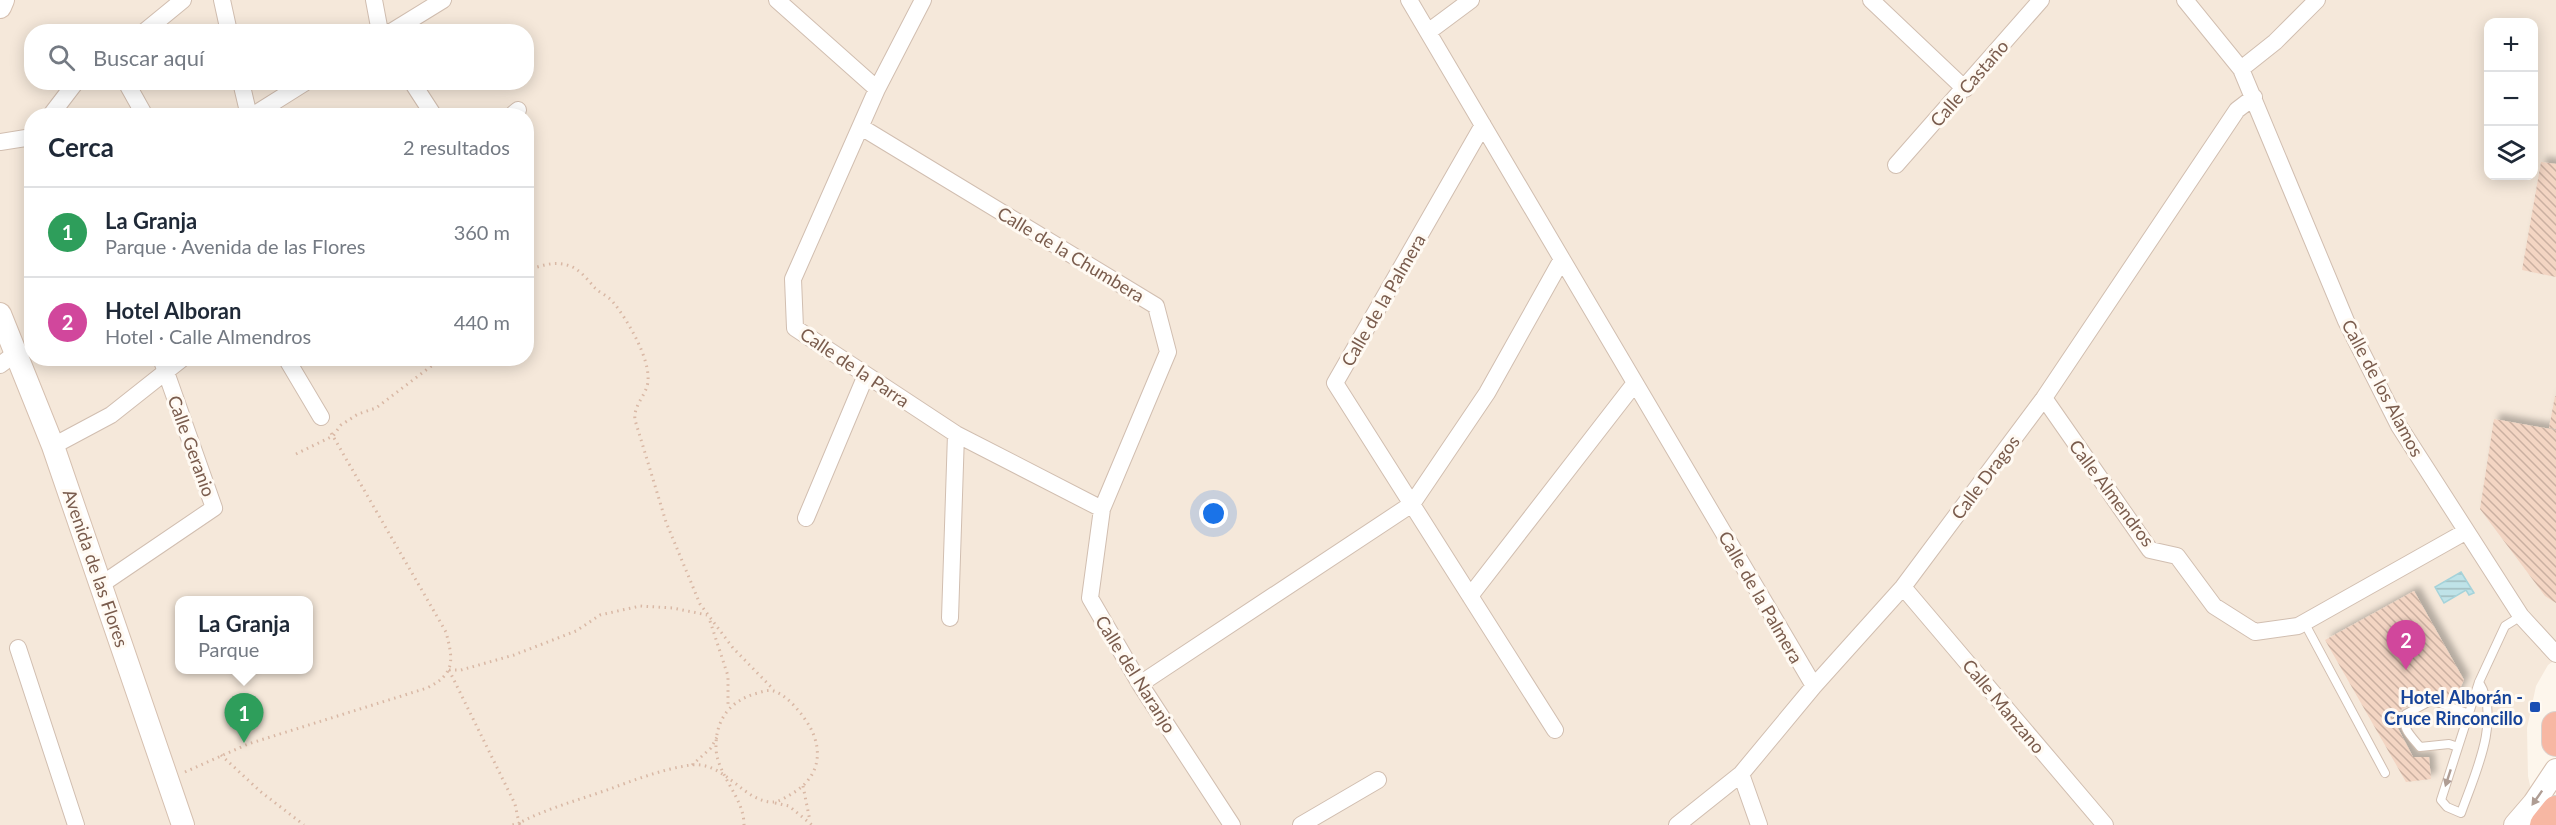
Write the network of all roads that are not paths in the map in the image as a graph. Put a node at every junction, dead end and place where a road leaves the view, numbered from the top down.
1 (3, 0) edge
2 (183, 0) edge
3 (222, 0) edge
4 (374, 0) edge
5 (442, 0) edge
6 (777, 0) edge
7 (923, 0) edge
8 (1409, 0) edge
9 (1471, 0) edge
10 (1871, 0) edge
11 (2041, 0) edge
12 (2186, 0) edge
13 (2317, 0) edge
14 (0, 7) edge
15 (154, 24) edge
16 (227, 24) edge
17 (378, 24) edge
18 (404, 24) edge
19 (1428, 32) junction
20 (2241, 69) junction
21 (876, 89) junction
22 (1965, 89) junction
23 (70, 90) edge
24 (130, 90) edge
25 (243, 90) edge
26 (293, 90) edge
27 (417, 90) edge
28 (2254, 97) junction
29 (56, 108) edge
30 (141, 108) edge
31 (248, 108) edge
32 (263, 108) edge
33 (429, 108) edge
34 (1483, 125) junction
35 (861, 127) junction
36 (24, 138) edge
37 (0, 142) edge
38 (1896, 165) dead end
39 (1562, 259) junction
40 (0, 314) edge
41 (8, 359) edge
42 (162, 366) edge
43 (163, 366) edge
44 (291, 366) edge
45 (866, 375) junction
46 (1635, 383) junction
47 (2044, 398) junction
48 (321, 417) road end
49 (956, 435) junction
50 (53, 446) junction
51 (1412, 504) junction
52 (1102, 508) junction
53 (806, 518) dead end
54 (2465, 532) junction
55 (102, 584) junction
56 (1903, 587) junction
57 (1470, 596) junction
58 (2521, 616) junction
59 (950, 618) dead end
60 (2304, 622) junction
61 (18, 648) dead end
62 (2556, 654) edge
63 (2479, 682) junction
64 (1140, 684) junction
65 (1814, 686) junction
66 (2469, 714) junction
67 (2556, 726) edge
68 (1556, 730) dead end
69 (2556, 742) edge
70 (2458, 747) junction
71 (2556, 770) edge
72 (2385, 773) dead end
73 (1741, 774) junction
74 (1378, 780) dead end
75 (2556, 810) edge
76 (76, 825) edge
77 (183, 825) edge
78 (1232, 825) edge
79 (1301, 825) edge
80 (1677, 825) edge
81 (1759, 825) edge
82 (2105, 825) edge
83 (2515, 825) edge
84 (2544, 825) edge

1 - 14 street
2 - 15 street
3 - 16 street
4 - 17 street
5 - 18 street
6 - 21 street
7 - 21 street, Calle de la Parra
8 - 19 street, Calle de la Palmera
9 - 19 street
10 - 22 street
11 - 22 street, Calle Castaño
12 - 20 street, Calle de los Alamos
13 - 20 street
19 - 34 street, Calle de la Palmera
20 - 28 street, Calle de los Alamos
21 - 35 street, Calle de la Parra
22 - 38 street, Calle Castaño
23 - 29 street
24 - 30 street
25 - 31 street
26 - 32 street
27 - 33 street
28 - 47 street, Calle Dragos
28 - 54 street, Calle de los Alamos
34 - 39 street, Calle de la Palmera
34 - 51 street, Calle de la Palmera
35 - 45 street, Calle de la Parra
35 - 52 street, Calle de la Chumbera
36 - 37 street
39 - 46 street, Calle de la Palmera
39 - 51 street
40 - 41 street, Avenida de las Flores
41 - 50 street, Avenida de las Flores
42 - 50 street
43 - 55 street, Calle Geranio
44 - 48 street
45 - 49 street, Calle de la Parra
45 - 53 street
46 - 57 street
46 - 65 street, Calle de la Palmera
47 - 56 street, Calle Dragos
47 - 60 street, Calle Almendros
49 - 52 street, Calle de la Parra
49 - 59 street
50 - 55 street, Avenida de las Flores
51 - 57 street, Calle de la Palmera
51 - 64 street
52 - 64 street, Calle del Naranjo
54 - 58 street, Calle de los Alamos
54 - 60 street, Calle Almendros
55 - 77 street, Avenida de las Flores
56 - 65 street, Calle Dragos
56 - 82 street, Calle Manzano
57 - 68 street, Calle de la Palmera
58 - 62 street, Calle de los Alamos
58 - 63 lane
60 - 72 lane
61 - 76 street
63 - 66 lane
70 -> 63 lane
64 - 78 street, Calle del Naranjo
65 - 73 street, Calle Dragos
66 - 70 lane
66 - 70 lane
67 - 69 highway
71 -> 83 street
73 - 80 street, Calle Dragos
73 - 81 street
74 - 79 street
75 - 84 highway

